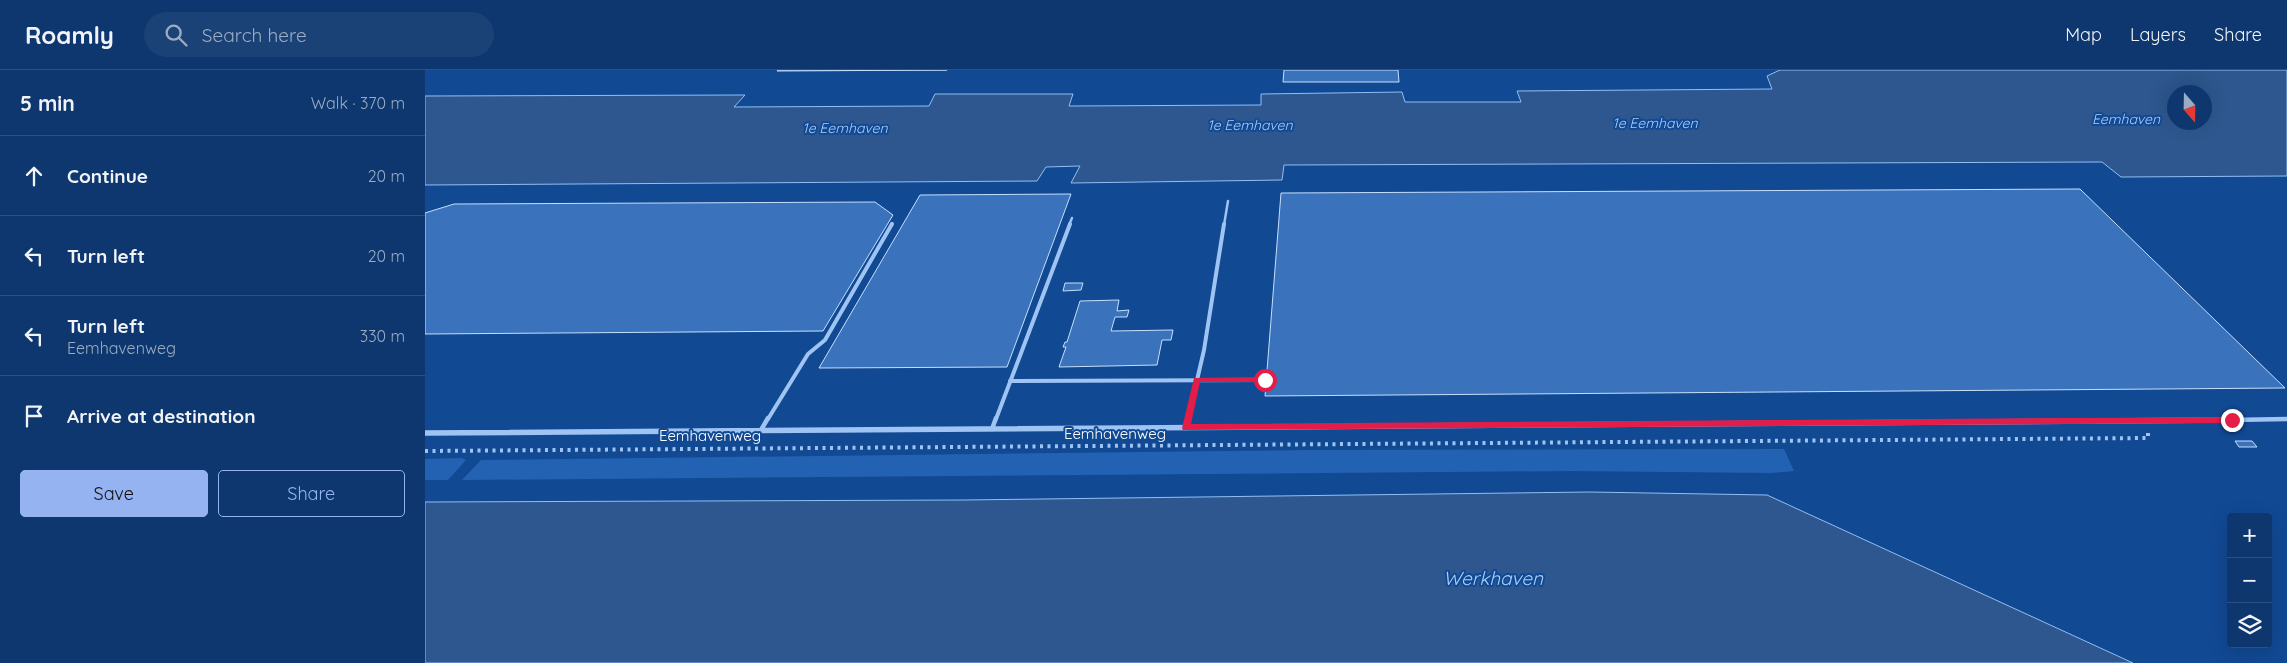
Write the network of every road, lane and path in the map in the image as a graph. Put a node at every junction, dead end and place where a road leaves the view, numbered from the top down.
1 (1228, 201) dead end
2 (1072, 218) dead end
3 (892, 223) dead end
4 (1197, 380) junction
5 (1265, 380) dead end
6 (1010, 381) junction
7 (2287, 419) edge
8 (2232, 420) joint
9 (2149, 421) junction
10 (1186, 428) junction
11 (992, 429) junction
12 (761, 430) junction
13 (425, 433) edge
14 (425, 451) edge

1 - 4 lane
2 - 6 lane
3 - 12 lane
4 - 5 lane
4 - 6 lane
4 - 10 lane
6 - 11 lane
7 - 8 lane, Eemhavenweg
8 - 9 street, Eemhavenweg
9 - 10 street, Eemhavenweg
9 - 14 path, Eemhavenweg
10 - 11 street, Eemhavenweg
11 - 12 street, Eemhavenweg
12 - 13 street, Eemhavenweg

